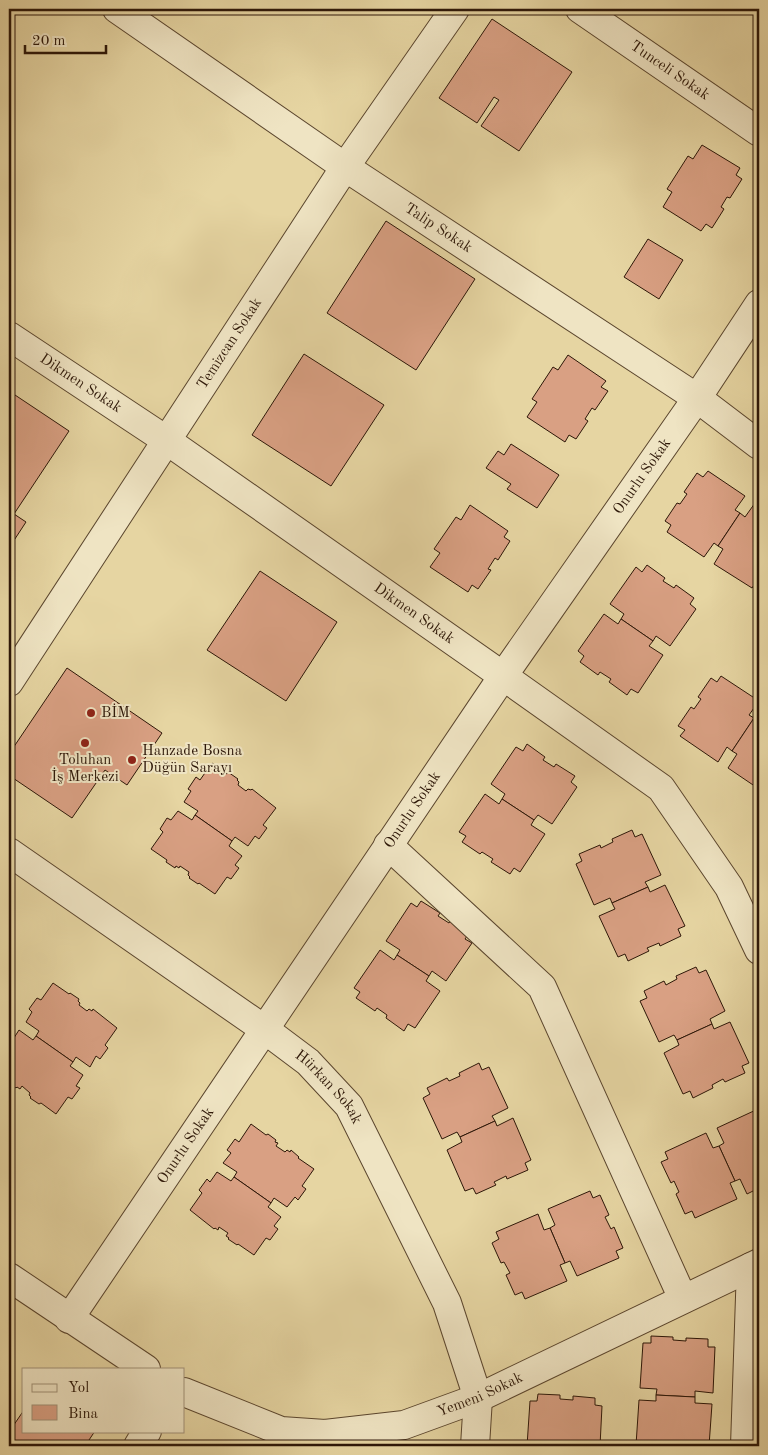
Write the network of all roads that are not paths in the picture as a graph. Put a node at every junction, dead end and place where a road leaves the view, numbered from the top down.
1 (117, 9) edge
2 (455, 9) edge
3 (580, 9) edge
4 (759, 132) edge
5 (345, 168) junction
6 (759, 304) edge
7 (9, 336) edge
8 (697, 398) junction
9 (166, 440) junction
10 (759, 445) edge
11 (503, 676) junction
12 (9, 682) edge
13 (388, 845) junction
14 (9, 852) edge
15 (759, 950) edge
16 (264, 1029) junction
17 (755, 1265) edge
18 (9, 1277) edge
19 (683, 1299) junction
20 (69, 1319) junction
21 (144, 1368) edge
22 (185, 1392) edge
23 (478, 1398) junction
24 (146, 1432) edge
25 (138, 1446) edge
26 (475, 1446) edge
27 (745, 1446) edge

1 - 5 street, Talip Sokak
2 - 5 street, Temizcan Sokak
3 - 4 street, Tunceli Sokak
5 - 8 street, Talip Sokak
5 - 9 street, Temizcan Sokak
6 - 8 street, Onurlu Sokak
7 - 9 street, Dikmen Sokak
8 - 10 street, Talip Sokak
8 - 11 street, Onurlu Sokak
9 - 11 street, Dikmen Sokak
9 - 12 street, Temizcan Sokak
11 - 13 street, Onurlu Sokak
11 - 15 street, Dikmen Sokak
13 - 16 street, Onurlu Sokak
13 - 19 street
14 - 16 street, Hürkan Sokak
16 - 20 street, Onurlu Sokak
16 - 23 street, Hürkan Sokak
17 - 19 street, Yemeni Sokak
17 - 27 street
18 - 20 street
19 - 23 street, Yemeni Sokak
20 - 21 street
22 - 23 street, Yemeni Sokak
23 - 26 street, Hürkan Sokak
24 - 25 street

